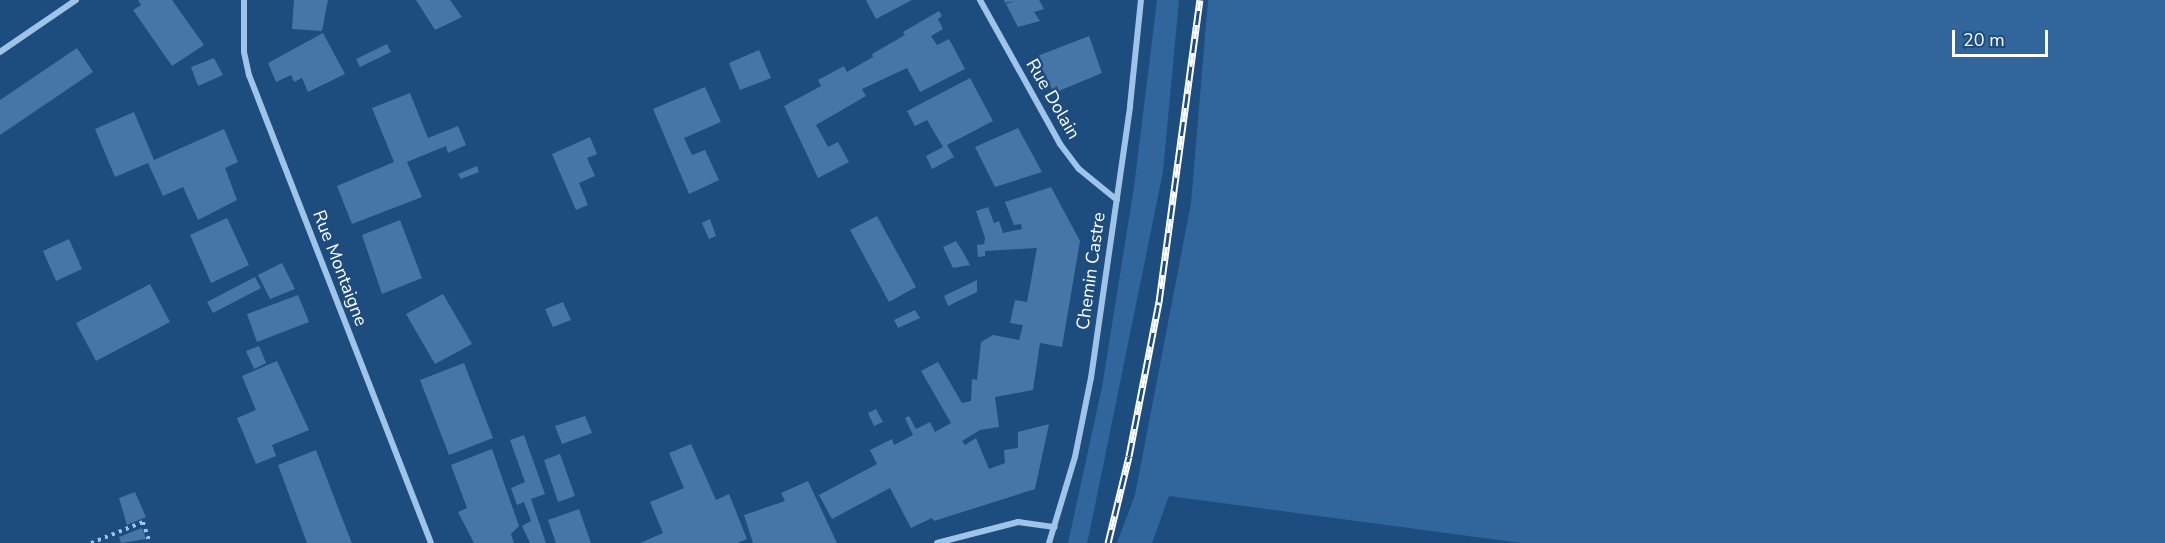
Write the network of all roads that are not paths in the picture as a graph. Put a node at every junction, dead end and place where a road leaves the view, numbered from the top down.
1 (76, 0) edge
2 (244, 0) edge
3 (980, 0) edge
4 (1141, 0) edge
5 (0, 52) edge
6 (1117, 200) junction
7 (1055, 527) junction
8 (431, 543) edge
9 (937, 543) edge
10 (1049, 543) edge

1 - 5 street
2 - 8 street, Rue Montaigne
3 - 6 street, Rue Dolain
4 - 6 street, Chemin Castre
6 - 7 street, Chemin Castre
7 - 9 street
7 - 10 street, Chemin Castre

